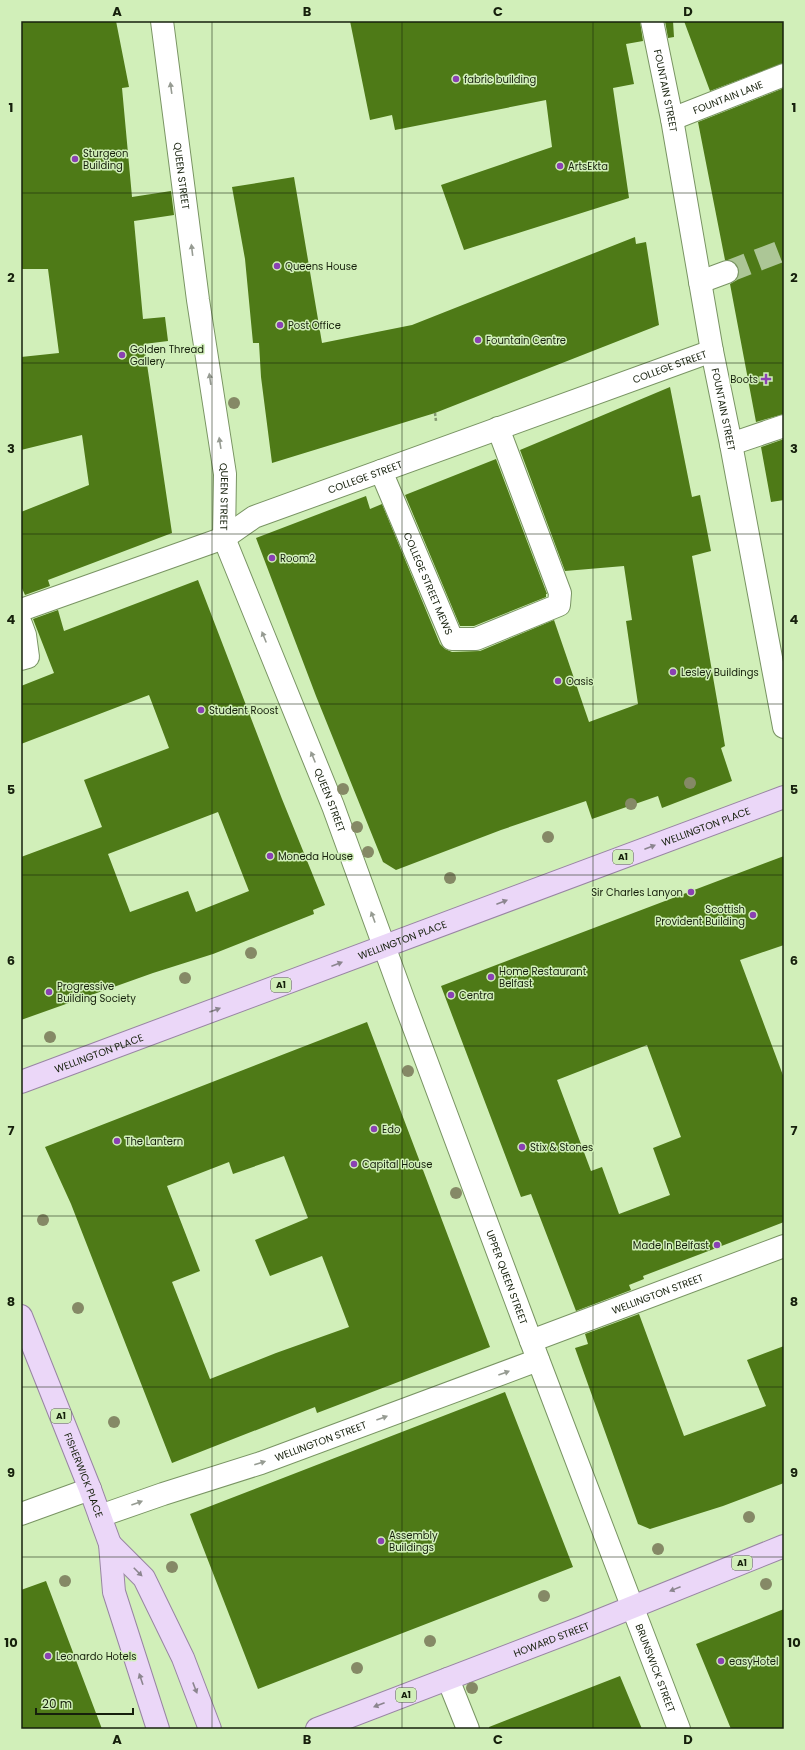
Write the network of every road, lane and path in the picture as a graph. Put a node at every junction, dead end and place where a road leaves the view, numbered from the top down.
1 (162, 21) edge
2 (652, 21) edge
3 (784, 75) edge
4 (672, 119) junction
5 (727, 272) tunnel mouth
6 (700, 282) junction
7 (712, 351) junction
8 (784, 426) edge
9 (498, 428) junction
10 (731, 444) junction
11 (381, 471) junction
12 (224, 538) junction
13 (21, 610) edge
14 (21, 624) edge
15 (21, 659) edge
16 (784, 727) edge
17 (784, 797) edge
18 (383, 944) junction
19 (21, 1082) edge
20 (784, 1246) edge
21 (21, 1316) edge
22 (535, 1351) junction
23 (90, 1489) junction
24 (21, 1514) edge
25 (100, 1516) junction
26 (110, 1544) junction
27 (784, 1546) edge
28 (633, 1606) junction
29 (448, 1679) junction
30 (158, 1729) edge
31 (210, 1729) edge
32 (318, 1729) edge
33 (468, 1729) edge
34 (679, 1729) edge

12 -> 1 street, QUEEN STREET
2 - 4 street, FOUNTAIN STREET
3 - 4 street, FOUNTAIN LANE
4 - 6 street, FOUNTAIN STREET
5 - 6 street
6 - 7 street, FOUNTAIN STREET
7 - 9 street, COLLEGE STREET
7 - 10 street, FOUNTAIN STREET
8 - 10 street
9 - 11 street, COLLEGE STREET
9 - 11 street, COLLEGE STREET MEWS
10 - 16 street, FOUNTAIN STREET
11 - 12 street, COLLEGE STREET
12 - 13 street, COLLEGE STREET
18 -> 12 street, QUEEN STREET
14 - 15 street
18 -> 17 main road, WELLINGTON PLACE / A1
19 -> 18 main road, WELLINGTON PLACE / A1
18 - 22 street, UPPER QUEEN STREET
20 - 22 street, WELLINGTON STREET
21 - 23 main road, FISHERWICK PLACE / A1
25 -> 22 street, WELLINGTON STREET
22 - 28 street, UPPER QUEEN STREET
23 - 24 street
23 - 25 main road, FISHERWICK PLACE / A1
25 - 26 main road, FISHERWICK PLACE / A1
30 -> 26 main road, FISHERWICK PLACE / A1
26 -> 31 main road, FISHERWICK PLACE / A1
27 -> 28 main road, HOWARD STREET / A1
28 - 29 main road, HOWARD STREET / A1
28 - 34 street, BRUNSWICK STREET
29 -> 32 main road, HOWARD STREET / A1
29 - 33 street

